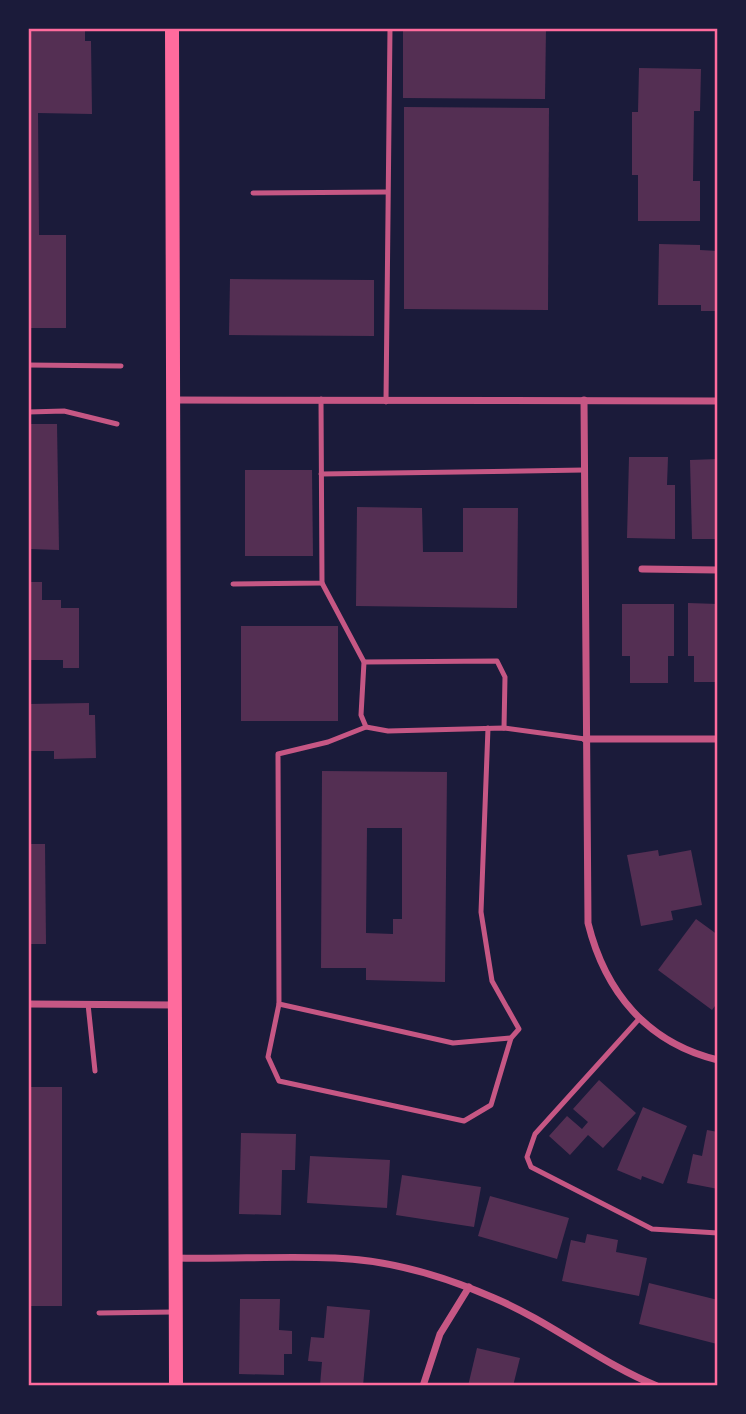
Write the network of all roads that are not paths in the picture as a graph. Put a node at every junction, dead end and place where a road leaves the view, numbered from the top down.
1 (172, 28) edge
2 (390, 28) edge
3 (387, 192) junction
4 (253, 193) dead end
5 (28, 365) edge
6 (121, 366) dead end
7 (321, 398) junction
8 (174, 400) junction
9 (584, 400) junction
10 (718, 401) edge
11 (386, 402) junction
12 (28, 412) edge
13 (117, 424) dead end
14 (584, 470) junction
15 (321, 474) junction
16 (642, 569) dead end
17 (718, 570) edge
18 (322, 583) junction
19 (233, 584) dead end
20 (364, 662) junction
21 (366, 727) junction
22 (488, 728) junction
23 (504, 728) junction
24 (585, 738) junction
25 (718, 739) edge
26 (28, 1004) edge
27 (88, 1004) junction
28 (279, 1004) junction
29 (176, 1005) junction
30 (639, 1019) junction
31 (511, 1038) junction
32 (718, 1060) edge
33 (95, 1071) dead end
34 (718, 1233) edge
35 (176, 1258) junction
36 (468, 1287) junction
37 (176, 1312) junction
38 (99, 1313) dead end
39 (176, 1384) edge
40 (423, 1386) edge
41 (657, 1386) edge

1 - 8 main road
2 - 3 lane
3 - 4 lane
3 - 11 lane
5 - 6 lane
7 - 8 street
7 - 11 street
7 - 15 lane
8 - 29 main road
9 - 10 street
9 - 11 street
9 - 14 street
12 - 13 lane
14 - 15 lane
14 - 24 street
15 - 18 lane
16 - 17 street
18 - 19 lane
18 - 20 lane
20 - 21 lane
20 - 23 lane
21 - 22 lane
21 - 28 lane
22 - 23 lane
22 - 31 lane
23 - 24 lane
24 - 25 street
24 - 30 street
26 - 27 street
27 - 29 street
27 - 33 lane
28 - 31 lane
28 - 31 lane
29 - 35 main road
30 - 32 street
30 - 34 lane
35 - 36 street
35 - 37 main road
36 - 40 street
36 - 41 street
37 - 38 lane
37 - 39 main road

